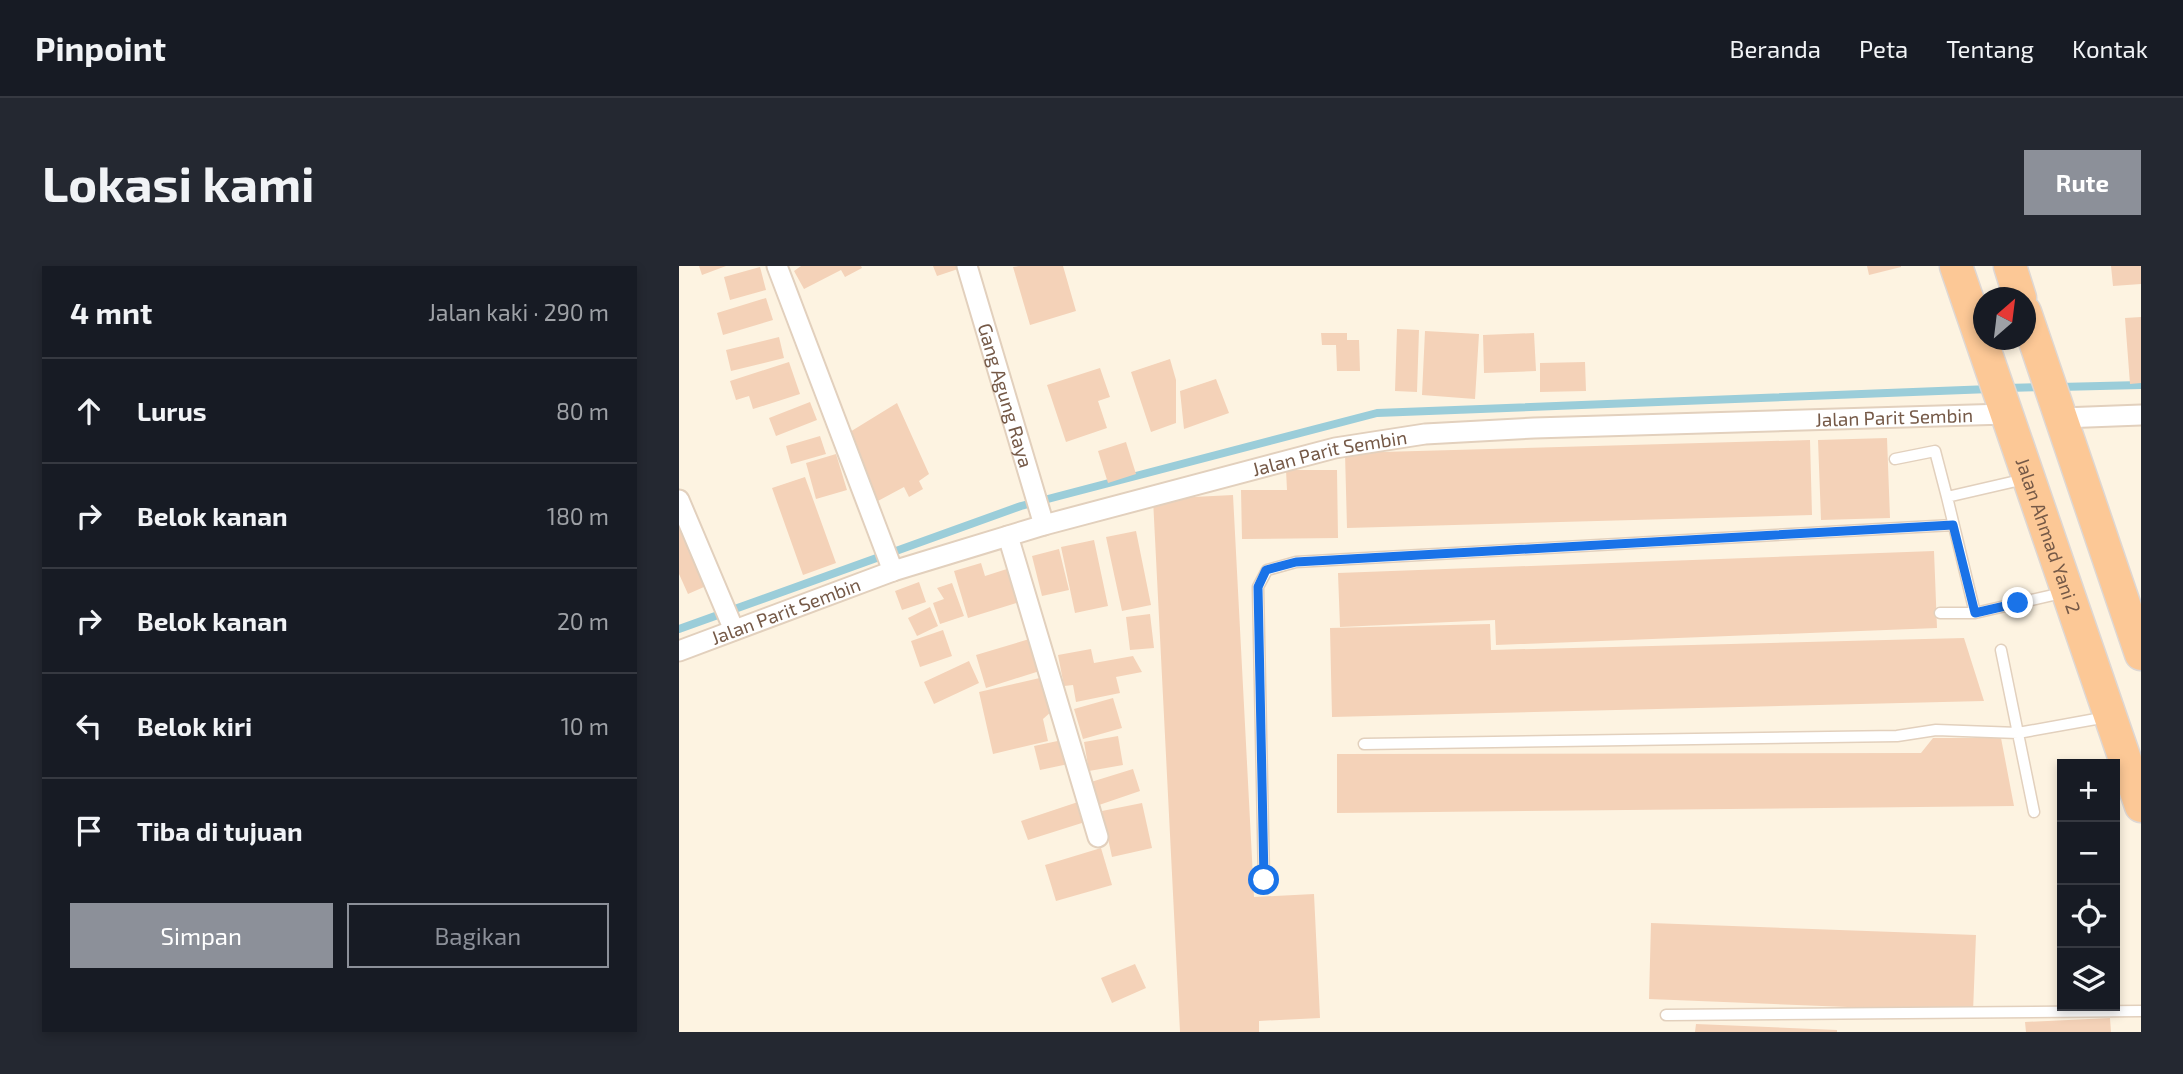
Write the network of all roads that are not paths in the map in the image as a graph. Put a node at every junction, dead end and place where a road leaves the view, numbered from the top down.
1 (777, 266) edge
2 (967, 266) edge
3 (1956, 266) edge
4 (2010, 266) edge
5 (2017, 287) edge
6 (2036, 344) edge
7 (2006, 413) junction
8 (2141, 415) edge
9 (2061, 417) junction
10 (1895, 459) dead end
11 (2029, 478) junction
12 (1947, 497) junction
13 (679, 500) edge
14 (1044, 525) junction
15 (1953, 525) junction
16 (1008, 536) junction
17 (893, 571) junction
18 (2069, 591) junction
19 (1941, 613) dead end
20 (1975, 613) junction
21 (734, 630) junction
22 (2001, 650) dead end
23 (679, 651) edge
24 (2141, 654) edge
25 (2111, 716) junction
26 (2018, 733) junction
27 (1364, 744) dead end
28 (2141, 806) edge
29 (2034, 812) dead end
30 (1098, 837) dead end
31 (1264, 880) dead end
32 (2141, 1011) edge
33 (1666, 1015) dead end

1 - 17 street
2 - 14 street, Gang Agung Raya
3 - 7 highway, Jalan Ahmad Yani 2
4 - 5 highway
6 - 9 highway
7 - 11 highway, Jalan Ahmad Yani 2
7 - 14 street, Jalan Parit Sembin
8 - 9 street
9 - 24 highway
10 - 12 lane
11 - 12 lane
11 - 18 highway, Jalan Ahmad Yani 2
12 - 15 lane
13 - 21 street
14 - 16 street, Jalan Parit Sembin
15 - 20 lane
15 - 31 lane
16 - 17 street, Jalan Parit Sembin
16 - 30 street
17 - 21 street, Jalan Parit Sembin
18 - 20 lane
18 - 25 highway, Jalan Ahmad Yani 2
19 - 20 lane
21 - 23 street, Jalan Parit Sembin
22 - 26 lane
25 - 26 lane
25 - 28 highway, Jalan Ahmad Yani 2
26 - 27 lane
26 - 29 lane
32 - 33 lane

